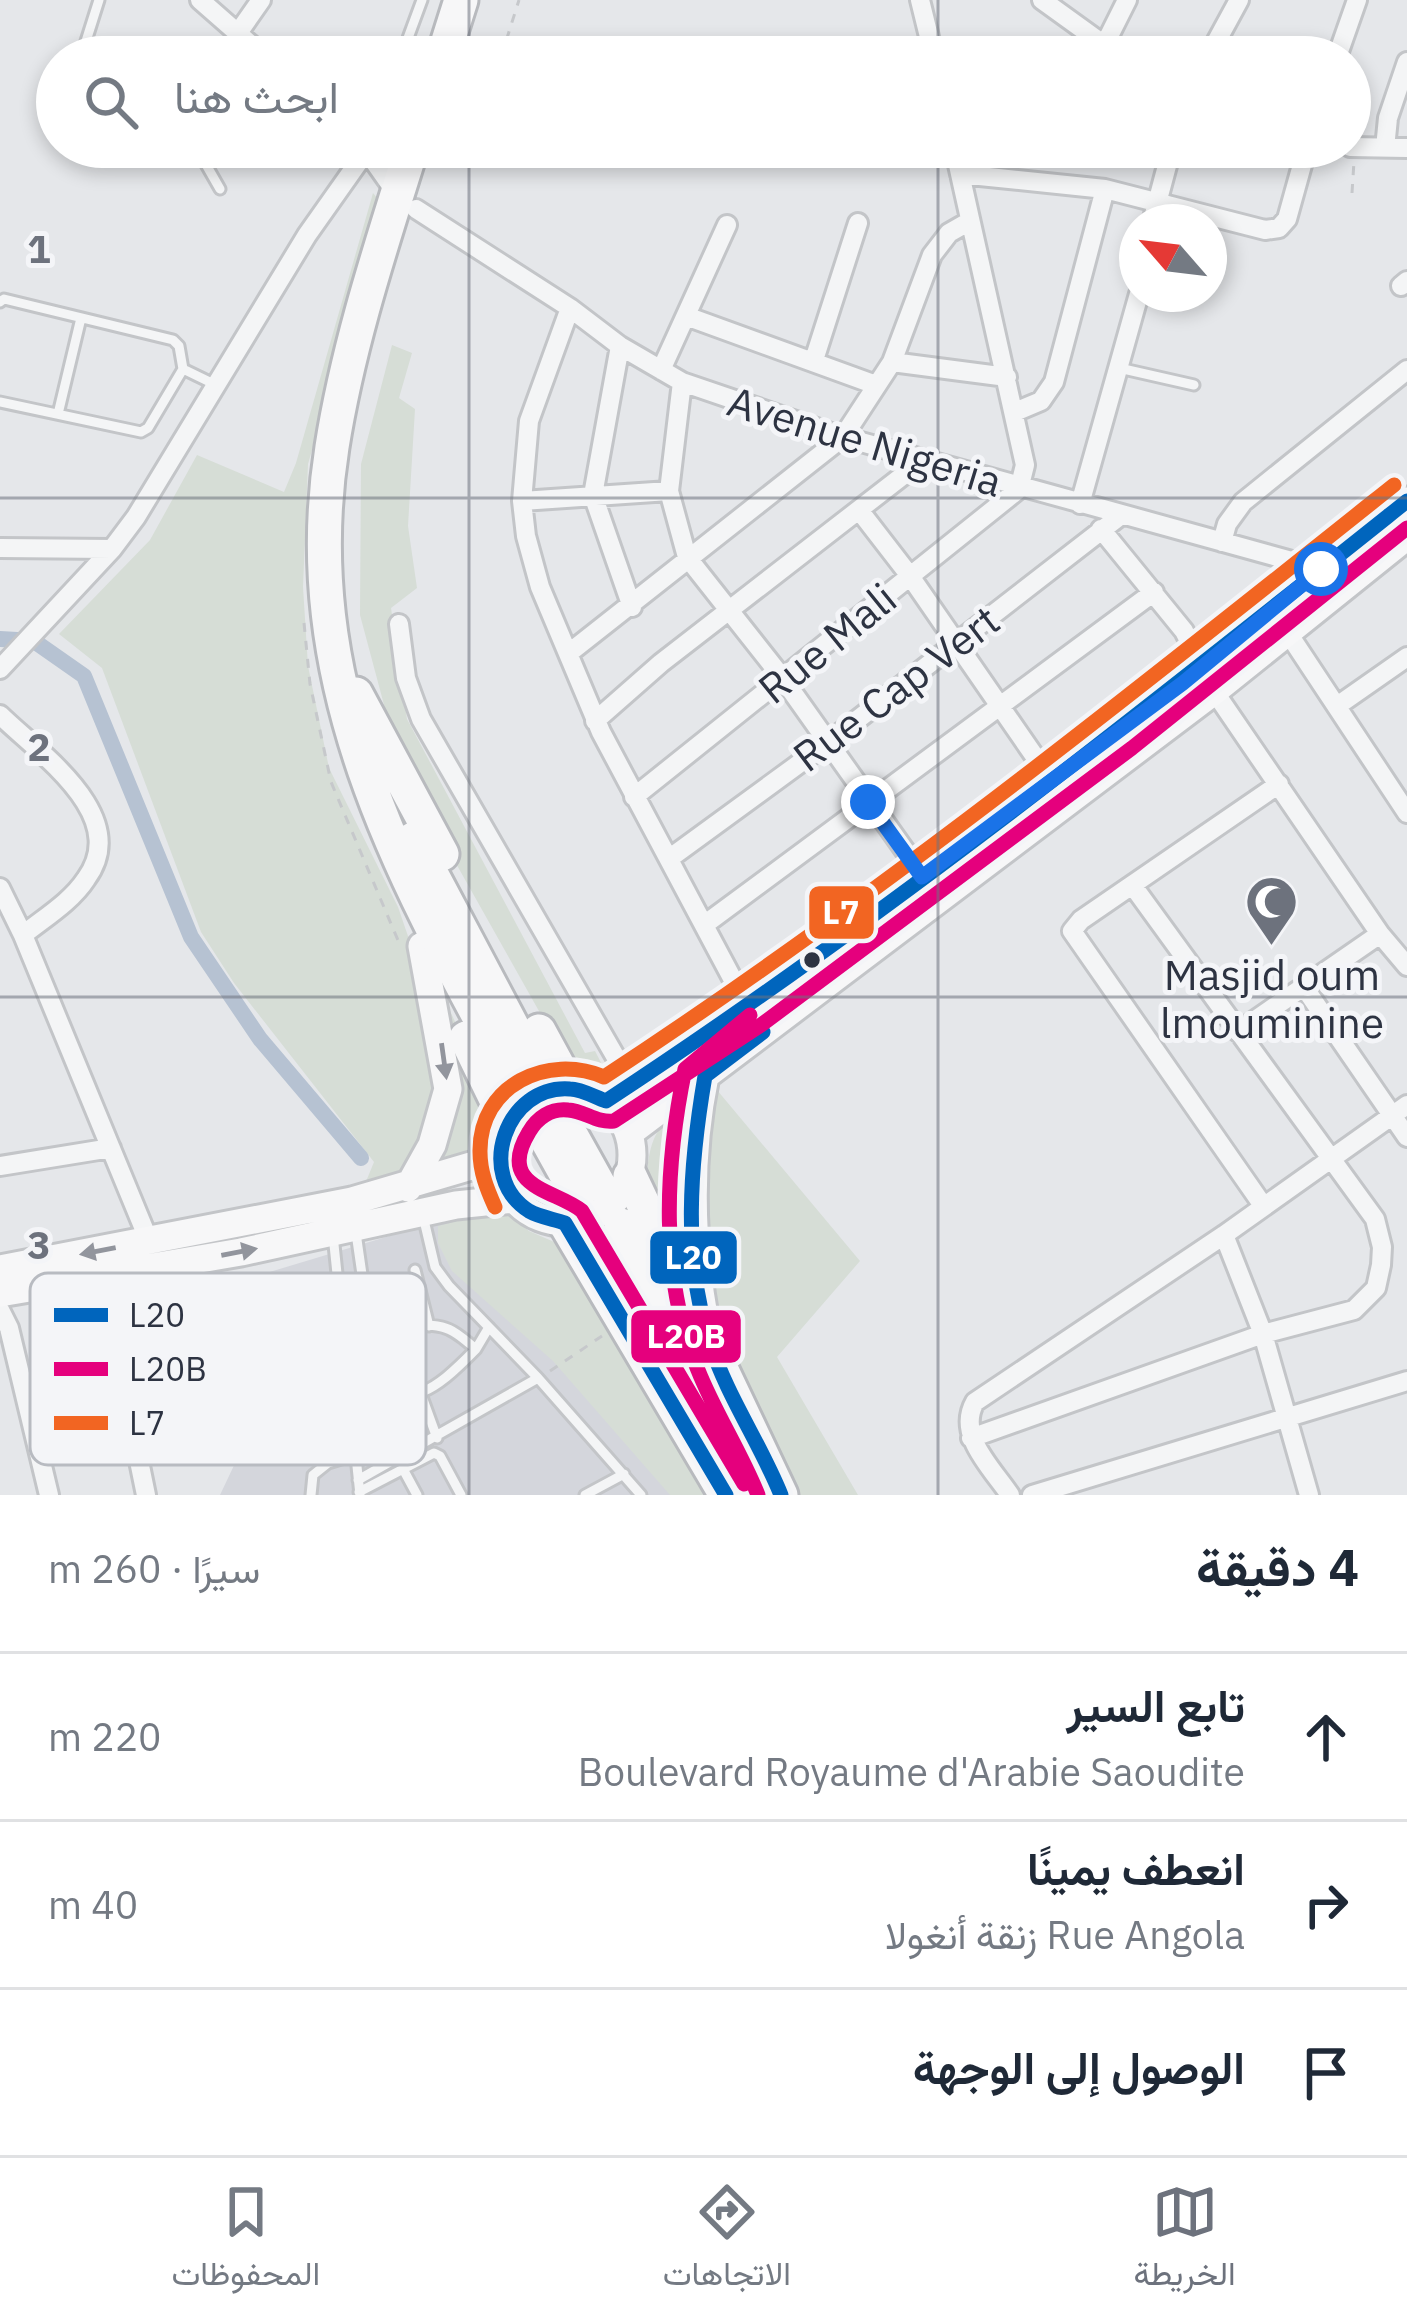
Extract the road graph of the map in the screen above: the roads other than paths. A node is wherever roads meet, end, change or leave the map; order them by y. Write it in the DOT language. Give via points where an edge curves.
graph roads {
  1 [pos="99,0"];
  2 [pos="200,0"];
  3 [pos="261,0"];
  4 [pos="422,0"];
  5 [pos="461,0"];
  6 [pos="481,0"];
  7 [pos="920,0"];
  8 [pos="1042,0"];
  9 [pos="1126,0"];
  10 [pos="1239,0"];
  11 [pos="1357,0"];
  12 [pos="238,33"];
  13 [pos="88,36"];
  14 [pos="242,36"];
  15 [pos="409,36"];
  16 [pos="449,36"];
  17 [pos="470,36"];
  18 [pos="929,36"];
  19 [pos="1091,36"];
  20 [pos="1116,36"];
  21 [pos="1219,36"];
  22 [pos="1344,36"];
  23 [pos="1407,62"];
  24 [pos="1371,148"];
  25 [pos="1385,148"];
  26 [pos="1407,148"];
  27 [pos="208,168"];
  28 [pos="352,168"];
  29 [pos="381,168"];
  30 [pos="414,168"];
  31 [pos="959,168"];
  32 [pos="1165,168"];
  33 [pos="1302,168"];
  34 [pos="960,174"];
  35 [pos="220,189"];
  36 [pos="1105,189"];
  37 [pos="1155,201"];
  38 [pos="406,202"];
  39 [pos="1155,204"];
  40 [pos="970,221"];
  41 [pos="858,223"];
  42 [pos="727,225"];
  43 [pos="0,302"];
  44 [pos="570,308"];
  45 [pos="1134,312"];
  46 [pos="686,316"];
  47 [pos="81,318"];
  48 [pos="620,346"];
  49 [pos="814,360"];
  50 [pos="892,362"];
  51 [pos="1119,368"];
  52 [pos="183,369"];
  53 [pos="661,370"];
  54 [pos="1407,370"];
  55 [pos="1007,377"];
  56 [pos="682,382"];
  57 [pos="876,385"];
  58 [pos="1194,385"];
  59 [pos="217,386"];
  60 [pos="0,402"];
  61 [pos="1015,412"];
  62 [pos="58,415"];
  63 [pos="843,437"];
  64 [pos="923,460"];
  65 [pos="1019,489"];
  66 [pos="669,491"];
  67 [pos="592,495"];
  68 [pos="522,501"];
  69 [pos="1080,504"];
  70 [pos="859,510"];
  71 [pos="1120,516"];
  72 [pos="1403,517"];
  73 [pos="1101,529"];
  74 [pos="1222,542"];
  75 [pos="0,548"];
  76 [pos="112,549"];
  77 [pos="687,557"];
  78 [pos="1321,569"];
  79 [pos="910,576"];
  80 [pos="1356,579"];
  81 [pos="1154,592"];
  82 [pos="632,607"];
  83 [pos="729,611"];
  84 [pos="399,624"];
  85 [pos="1288,633"];
  86 [pos="957,644"];
  87 [pos="569,653"];
  88 [pos="1407,657"];
  89 [pos="6,663"];
  90 [pos="781,676"];
  91 [pos="1209,679"];
  92 [pos="356,694"];
  93 [pos="998,706"];
  94 [pos="1337,706"];
  95 [pos="0,715"];
  96 [pos="596,721"];
  97 [pos="826,744"];
  98 [pos="358,758"];
  99 [pos="1051,781"];
  100 [pos="1279,784"];
  101 [pos="634,797"];
  102 [pos="868,802"];
  103 [pos="1407,813"];
  104 [pos="670,858"];
  105 [pos="1132,886"];
  106 [pos="932,888"];
  107 [pos="0,889"];
  108 [pos="704,925"];
  109 [pos="13,926"];
  110 [pos="1380,934"];
  111 [pos="422,946"];
  112 [pos="1407,966"];
  113 [pos="1304,988"];
  114 [pos="748,1008"];
  115 [pos="1238,1032"];
  116 [pos="705,1076"];
  117 [pos="630,1082"];
  118 [pos="606,1101"];
  119 [pos="1400,1110"];
  120 [pos="544,1112"];
  121 [pos="629,1133"];
  122 [pos="1407,1136"];
  123 [pos="111,1148"];
  124 [pos="1329,1157"];
  125 [pos="498,1158"];
  126 [pos="0,1166"];
  127 [pos="593,1195"];
  128 [pos="514,1199"];
  129 [pos="415,1200"];
  130 [pos="1262,1204"];
  131 [pos="342,1217"];
  132 [pos="1224,1235"];
  133 [pos="149,1241"];
  134 [pos="0,1269"];
  135 [pos="415,1270"];
  136 [pos="90,1273"];
  137 [pos="344,1273"];
  138 [pos="357,1273"];
  139 [pos="416,1273"];
  140 [pos="30,1286"];
  141 [pos="0,1293"];
  142 [pos="0,1310"];
  143 [pos="426,1314"];
  144 [pos="426,1326"];
  145 [pos="429,1326"];
  146 [pos="489,1328"];
  147 [pos="1263,1334"];
  148 [pos="709,1342"];
  149 [pos="476,1348"];
  150 [pos="538,1378"];
  151 [pos="1407,1381"];
  152 [pos="30,1385"];
  153 [pos="23,1386"];
  154 [pos="426,1392"];
  155 [pos="426,1408"];
  156 [pos="30,1414"];
  157 [pos="1286,1418"];
  158 [pos="437,1438"];
  159 [pos="971,1438"];
  160 [pos="426,1444"];
  161 [pos="426,1456"];
  162 [pos="43,1465"];
  163 [pos="140,1465"];
  164 [pos="326,1465"];
  165 [pos="356,1465"];
  166 [pos="386,1465"];
  167 [pos="410,1465"];
  168 [pos="403,1469"];
  169 [pos="624,1474"];
  170 [pos="358,1480"];
  171 [pos="636,1493"];
  172 [pos="360,1494"];
  173 [pos="50,1495"];
  174 [pos="146,1495"];
  175 [pos="311,1495"];
  176 [pos="417,1495"];
  177 [pos="461,1495"];
  178 [pos="585,1495"];
  179 [pos="726,1495"];
  180 [pos="744,1495"];
  181 [pos="769,1495"];
  182 [pos="782,1495"];
  183 [pos="1010,1495"];
  184 [pos="1032,1495"];
  185 [pos="1309,1495"];
  1 -- 13 [label="lane"];
  2 -- 12 [label="street"];
  3 -- 12 [label="street"];
  4 -- 15 [label="lane"];
  5 -- 16 [label="highway"];
  6 -- 17 [label="highway"];
  7 -- 18 [label="street"];
  8 -- 19 [label="street"];
  9 -- 20 [label="street"];
  10 -- 21 [label="street"];
  11 -- 22 [label="street"];
  12 -- 14 [label="street"];
  23 -- 25 [label="street"];
  24 -- 25 [label="street"];
  25 -- 26 [label="street"];
  27 -- 35 [label="lane"];
  28 -- 59 [label="street"];
  29 -- 38 [label="street"];
  30 -- 38 [label="highway"];
  31 -- 34 [label="street"];
  32 -- 37 [label="street"];
  33 -- 37 [label="street" via="1279,228"];
  34 -- 36 [label="street"];
  34 -- 40 [label="street"];
  36 -- 37 [label="street"];
  36 -- 61 [label="street" via="1054,382 1046,397"];
  37 -- 39 [label="street"];
  38 -- 44 [label="street, Avenue Nigeria"];
  38 -- 92 [label="highway" via="347,478 344,580"];
  38 -- 98 [label="highway" via="347,366 326,505 328,626"];
  40 -- 50 [label="street" via="932,255"];
  40 -- 55 [label="street"];
  41 -- 49 [label="street"];
  42 -- 46 [label="street"];
  43 -- 47 [label="lane"];
  44 -- 48 [label="street, Avenue Nigeria"];
  44 -- 68 [label="street" via="529,421"];
  45 -- 51 [label="street"];
  46 -- 49 [label="street"];
  46 -- 53 [label="street"];
  47 -- 52 [label="lane" via="173,340"];
  47 -- 62 [label="lane"];
  48 -- 53 [label="street, Avenue Nigeria"];
  48 -- 67 [label="street"];
  49 -- 57 [label="street"];
  50 -- 55 [label="street"];
  50 -- 57 [label="street"];
  51 -- 58 [label="lane"];
  51 -- 69 [label="street"];
  52 -- 59 [label="lane"];
  52 -- 62 [label="lane" via="141,432"];
  53 -- 56 [label="street, Avenue Nigeria"];
  54 -- 74 [label="street" via="1243,502"];
  55 -- 61 [label="street"];
  56 -- 63 [label="street, Avenue Nigeria"];
  56 -- 66 [label="street"];
  57 -- 63 [label="street"];
  59 -- 76 [label="street"];
  60 -- 62 [label="lane"];
  61 -- 65 [label="street" via="1025,465"];
  63 -- 64 [label="street, Avenue Nigeria"];
  63 -- 77 [label="street"];
  64 -- 65 [label="street, Avenue Nigeria"];
  64 -- 70 [label="street"];
  65 -- 69 [label="street, Avenue Nigeria"];
  65 -- 79 [label="street, Rue Mali"];
  66 -- 67 [label="street"];
  66 -- 77 [label="street"];
  67 -- 68 [label="street"];
  67 -- 82 [label="street"];
  68 -- 87 [label="street" via="540,587"];
  69 -- 71 [label="street, Avenue Nigeria"];
  70 -- 79 [label="street"];
  70 -- 83 [label="street"];
  71 -- 73 [label="street, Rue Cap Vert"];
  71 -- 74 [label="street, Avenue Nigeria"];
  72 -- 78 [label="main road"];
  72 -- 80 [label="main road"];
  73 -- 81 [label="street"];
  73 -- 86 [label="street, Rue Cap Vert"];
  74 -- 78 [label="street, Avenue Nigeria"];
  75 -- 76 [label="street"];
  76 -- 89 [label="street"];
  77 -- 82 [label="street"];
  77 -- 83 [label="street"];
  78 -- 80 [label="street, Avenue Nigeria"];
  78 -- 91 [label="main road"];
  79 -- 86 [label="street"];
  79 -- 90 [label="street, Rue Mali"];
  80 -- 85 [label="main road"];
  81 -- 91 [label="street"];
  81 -- 93 [label="street"];
  82 -- 87 [label="street"];
  83 -- 90 [label="street"];
  83 -- 96 [label="street"];
  84 -- 117 [label="street" via="421,719"];
  85 -- 91 [label="main road"];
  85 -- 94 [label="street"];
  86 -- 93 [label="street"];
  86 -- 97 [label="street, Rue Cap Vert"];
  87 -- 96 [label="street"];
  88 -- 94 [label="street"];
  90 -- 97 [label="street"];
  90 -- 101 [label="street, Rue Mali"];
  91 -- 99 [label="main road"];
  91 -- 100 [label="street"];
  91 -- 106 [label="main road"];
  92 -- 98 [label="highway" via="411,837 526,1078 417,896"];
  92 -- 120 [label="highway"];
  93 -- 99 [label="street"];
  93 -- 102 [label="street"];
  94 -- 103 [label="street"];
  95 -- 109 [label="street" via="77,790 101,846 85,882"];
  96 -- 101 [label="street"];
  97 -- 102 [label="street"];
  97 -- 104 [label="street, Rue Cap Vert"];
  98 -- 111 [label="highway" via="370,832"];
  99 -- 106 [label="main road"];
  100 -- 105 [label="street"];
  100 -- 110 [label="street"];
  101 -- 104 [label="street"];
  102 -- 106 [label="street"];
  102 -- 108 [label="street"];
  104 -- 108 [label="street"];
  105 -- 115 [label="street"];
  105 -- 130 [label="street" via="1077,923 1073,938"];
  106 -- 114 [label="main road"];
  106 -- 116 [label="main road"];
  107 -- 109 [label="street"];
  108 -- 114 [label="street"];
  109 -- 123 [label="street"];
  110 -- 112 [label="street"];
  110 -- 113 [label="street"];
  111 -- 120 [label="highway"];
  111 -- 129 [label="main road, one-way" via="448,1089"];
  113 -- 115 [label="street"];
  113 -- 119 [label="street"];
  114 -- 117 [label="main road"];
  115 -- 124 [label="street"];
  116 -- 121 [label="main road"];
  116 -- 148 [label="main road" via="694,1258"];
  117 -- 118 [label="main road"];
  118 -- 120 [label="main road"];
  118 -- 121 [label="main road"];
  119 -- 122 [label="street"];
  119 -- 124 [label="street"];
  120 -- 125 [label="main road"];
  120 -- 127 [label="highway"];
  121 -- 127 [label="main road" via="633,1154"];
  123 -- 126 [label="street"];
  123 -- 133 [label="street"];
  124 -- 130 [label="street"];
  124 -- 147 [label="street" via="1375,1219 1382,1247 1376,1288 1354,1310"];
  125 -- 128 [label="main road"];
  125 -- 129 [label="main road"];
  127 -- 128 [label="main road" via="546,1220"];
  127 -- 148 [label="highway"];
  127 -- 179 [label="highway"];
  128 -- 129 [label="main road"];
  129 -- 131 [label="main road"];
  129 -- 146 [label="lane" via="435,1268"];
  130 -- 132 [label="street"];
  131 -- 133 [label="main road"];
  136 -- 131 [label="main road, one-way"];
  131 -- 137 [label="lane"];
  131 -- 138 [label="lane"];
  132 -- 147 [label="street"];
  132 -- 159 [label="street" via="975,1402"];
  133 -- 134 [label="main road, one-way"];
  135 -- 139 [label="lane"];
  141 -- 140 [label="main road, one-way"];
  142 -- 153 [label="street"];
  143 -- 145 [label="lane"];
  144 -- 145 [label="lane"];
  145 -- 149 [label="lane"];
  146 -- 149 [label="lane"];
  146 -- 150 [label="lane"];
  147 -- 157 [label="street"];
  147 -- 159 [label="street"];
  148 -- 182 [label="highway"];
  149 -- 154 [label="lane"];
  150 -- 158 [label="lane"];
  150 -- 169 [label="lane"];
  151 -- 157 [label="street"];
  152 -- 153 [label="street"];
  153 -- 156 [label="street"];
  155 -- 158 [label="lane"];
  157 -- 184 [label="street"];
  157 -- 185 [label="street"];
  158 -- 160 [label="lane"];
  159 -- 183 [label="street"];
  161 -- 177 [label="lane" via="437,1454"];
  162 -- 173 [label="street"];
  163 -- 174 [label="street"];
  164 -- 175 [label="lane" via="313,1475"];
  165 -- 170 [label="lane"];
  166 -- 170 [label="lane"];
  167 -- 168 [label="lane"];
  168 -- 172 [label="lane"];
  168 -- 176 [label="lane"];
  169 -- 171 [label="lane"];
  169 -- 178 [label="lane"];
  170 -- 172 [label="lane"];
  180 -- 181 [label="highway" via="610,1230"];
}
